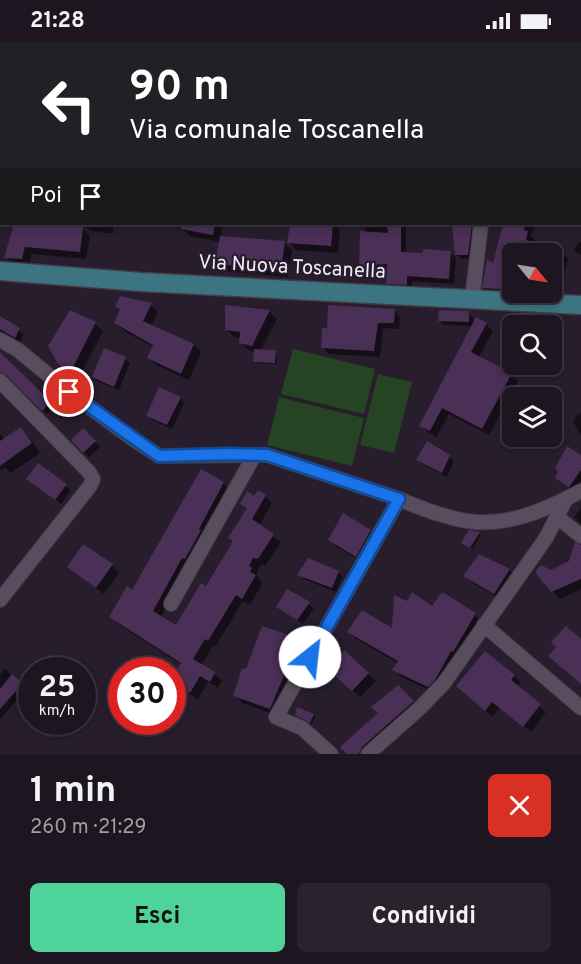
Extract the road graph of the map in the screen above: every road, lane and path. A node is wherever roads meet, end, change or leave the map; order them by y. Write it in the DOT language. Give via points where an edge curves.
graph roads {
  1 [pos="481,225"];
  2 [pos="0,271"];
  3 [pos="472,300"];
  4 [pos="581,305"];
  5 [pos="0,340"];
  6 [pos="0,381"];
  7 [pos="254,456"];
  8 [pos="581,491"];
  9 [pos="399,499"];
  10 [pos="566,499"];
  11 [pos="557,517"];
  12 [pos="581,536"];
  13 [pos="0,600"];
  14 [pos="171,604"];
  15 [pos="484,625"];
  16 [pos="581,708"];
  17 [pos="331,754"];
  18 [pos="368,754"];
  1 -- 3 [label="street"];
  2 -- 3 [label="main road, Via Nuova Toscanella"];
  3 -- 4 [label="main road, Via Nuova Toscanella"];
  5 -- 7 [label="street" via="159,456"];
  6 -- 13 [label="street" via="93,479"];
  7 -- 9 [label="street" via="267,455"];
  7 -- 14 [label="street"];
  8 -- 10 [label="street"];
  9 -- 10 [label="street" via="474,522 522,517"];
  9 -- 17 [label="street" via="276,717 302,728"];
  10 -- 11 [label="street"];
  11 -- 12 [label="street"];
  11 -- 15 [label="street"];
  15 -- 16 [label="street"];
  15 -- 18 [label="street" via="444,682"];
}
